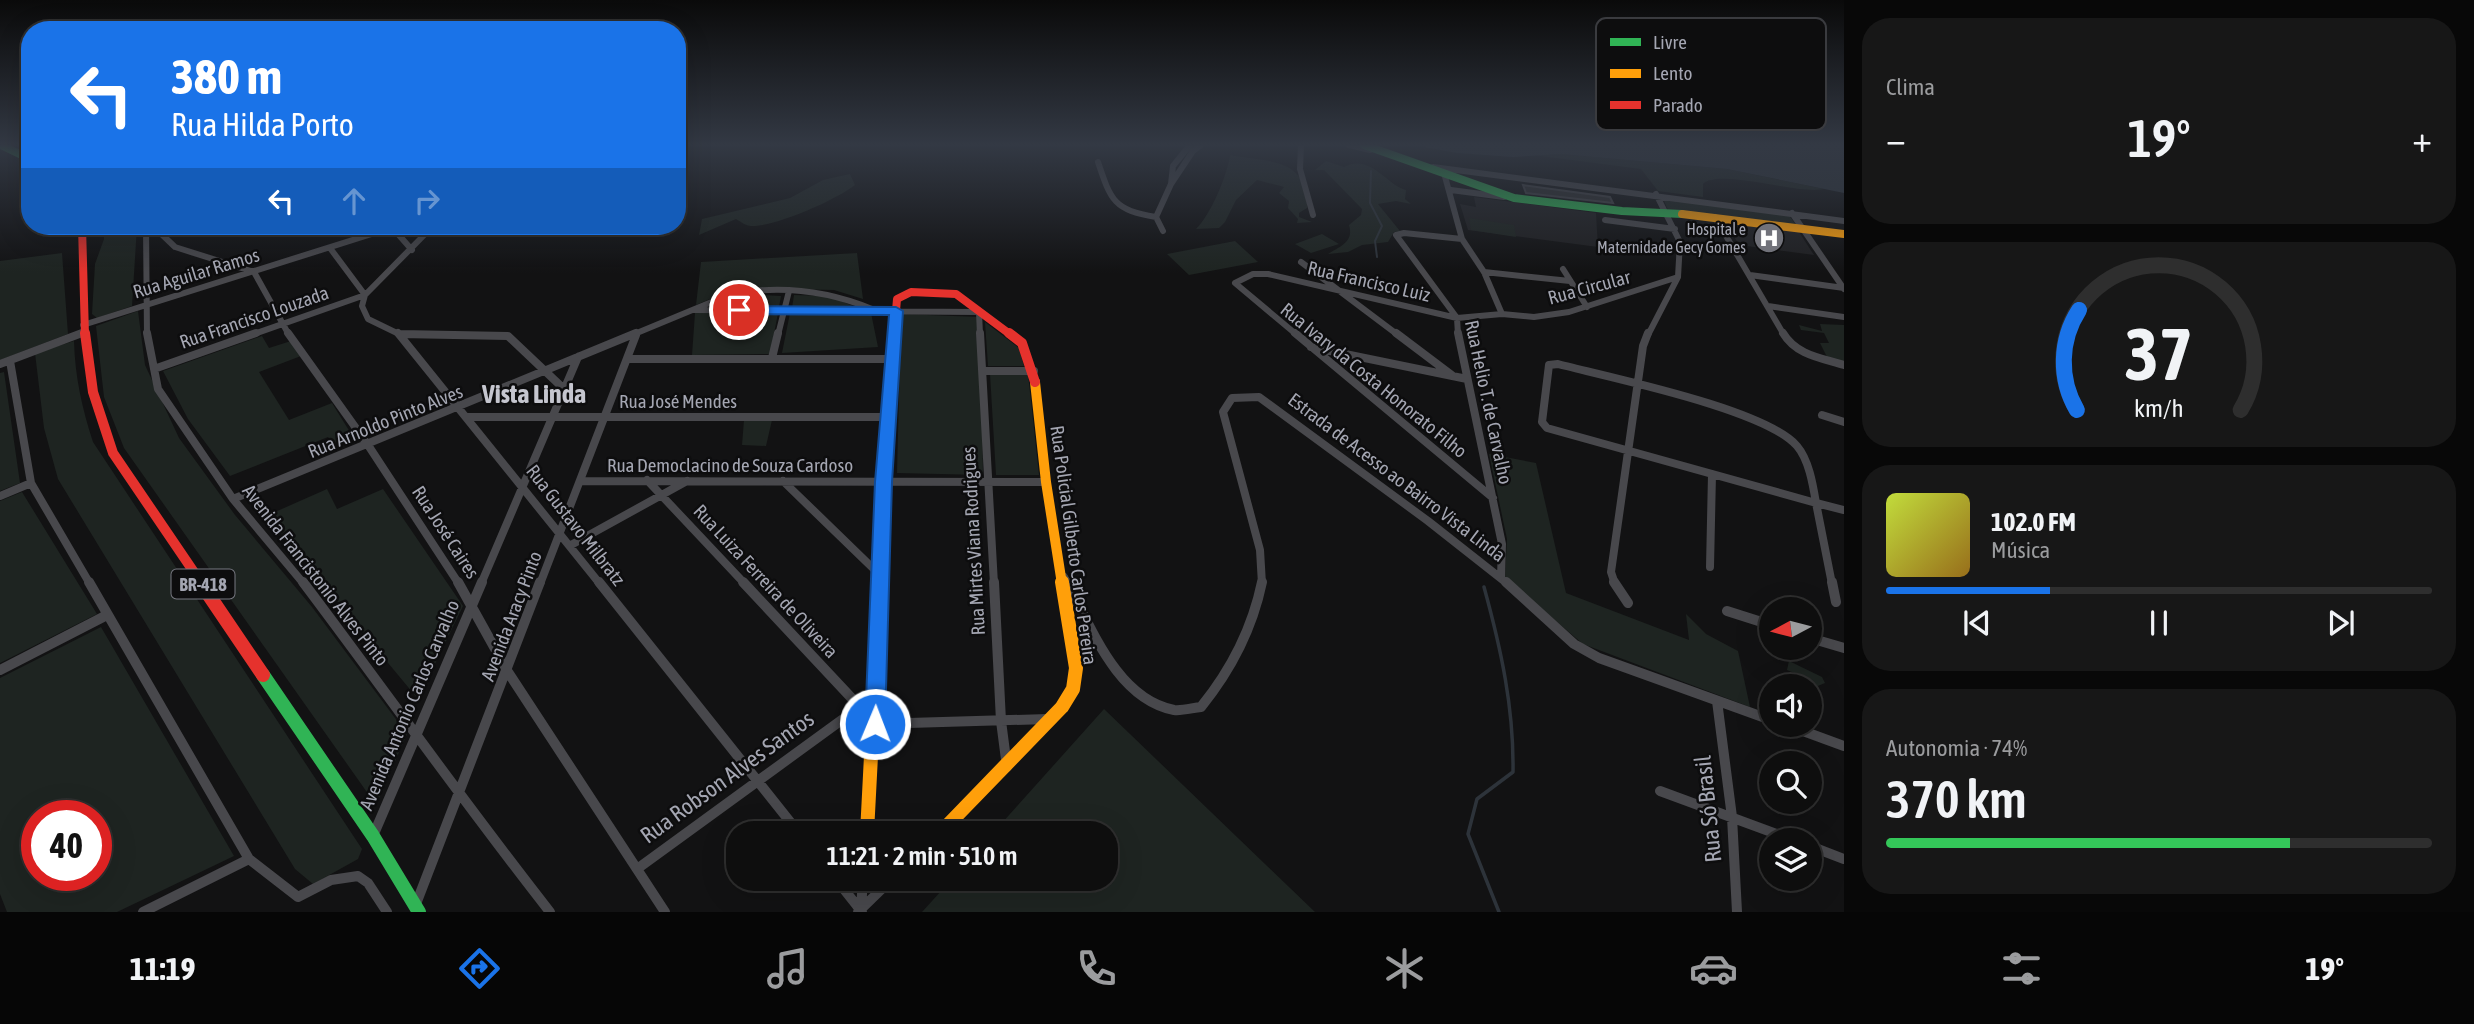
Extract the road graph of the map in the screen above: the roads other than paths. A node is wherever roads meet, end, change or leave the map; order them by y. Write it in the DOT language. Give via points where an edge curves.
graph roads {
  1 [pos="1107,188"];
  2 [pos="1169,188"];
  3 [pos="1305,188"];
  4 [pos="1485,188"];
  5 [pos="1601,188"];
  6 [pos="1489,189"];
  7 [pos="1451,190"];
  8 [pos="1656,194"];
  9 [pos="1514,198"];
  10 [pos="1665,212"];
  11 [pos="1792,213"];
  12 [pos="1313,215"];
  13 [pos="1156,217"];
  14 [pos="1715,217"];
  15 [pos="1605,220"];
  16 [pos="1844,221"];
  17 [pos="1675,229"];
  18 [pos="1803,229"];
  19 [pos="1163,231"];
  20 [pos="1844,234"];
  21 [pos="82,235"];
  22 [pos="146,235"];
  23 [pos="162,235"];
  24 [pos="367,235"];
  25 [pos="400,235"];
  26 [pos="425,235"];
  27 [pos="1462,239"];
  28 [pos="330,248"];
  29 [pos="412,250"];
  30 [pos="1301,262"];
  31 [pos="1563,270"];
  32 [pos="254,272"];
  33 [pos="1484,272"];
  34 [pos="1750,275"];
  35 [pos="1678,277"];
  36 [pos="1570,281"];
  37 [pos="1236,287"];
  38 [pos="1334,288"];
  39 [pos="1844,288"];
  40 [pos="789,291"];
  41 [pos="365,295"];
  42 [pos="147,304"];
  43 [pos="1768,306"];
  44 [pos="1587,307"];
  45 [pos="694,310"];
  46 [pos="784,311"];
  47 [pos="874,311"];
  48 [pos="896,311"];
  49 [pos="979,312"];
  50 [pos="1502,314"];
  51 [pos="1457,317"];
  52 [pos="1844,317"];
  53 [pos="282,325"];
  54 [pos="83,329"];
  55 [pos="400,334"];
  56 [pos="636,335"];
  57 [pos="1308,346"];
  58 [pos="578,357"];
  59 [pos="772,358"];
  60 [pos="628,359"];
  61 [pos="895,359"];
  62 [pos="5,363"];
  63 [pos="1844,365"];
  64 [pos="153,369"];
  65 [pos="1034,370"];
  66 [pos="544,371"];
  67 [pos="983,371"];
  68 [pos="1453,376"];
  69 [pos="1467,379"];
  70 [pos="1638,386"];
  71 [pos="564,389"];
  72 [pos="460,407"];
  73 [pos="1822,415"];
  74 [pos="553,416"];
  75 [pos="606,416"];
  76 [pos="467,417"];
  77 [pos="888,417"];
  78 [pos="1844,422"];
  79 [pos="368,445"];
  80 [pos="1630,452"];
  81 [pos="1712,474"];
  82 [pos="647,480"];
  83 [pos="690,480"];
  84 [pos="582,481"];
  85 [pos="783,481"];
  86 [pos="31,482"];
  87 [pos="883,482"];
  88 [pos="987,482"];
  89 [pos="1046,482"];
  90 [pos="523,485"];
  91 [pos="661,494"];
  92 [pos="0,496"];
  93 [pos="1493,498"];
  94 [pos="233,499"];
  95 [pos="1814,502"];
  96 [pos="1844,510"];
  97 [pos="561,534"];
  98 [pos="571,545"];
  99 [pos="1710,566"];
  100 [pos="1061,571"];
  101 [pos="880,575"];
  102 [pos="1501,578"];
  103 [pos="1836,602"];
  104 [pos="471,603"];
  105 [pos="1628,603"];
  106 [pos="1727,611"];
  107 [pos="107,615"];
  108 [pos="1759,621"];
  109 [pos="1822,642"];
  110 [pos="1844,648"];
  111 [pos="0,670"];
  112 [pos="508,672"];
  113 [pos="876,695"];
  114 [pos="1717,701"];
  115 [pos="859,706"];
  116 [pos="1759,716"];
  117 [pos="1048,719"];
  118 [pos="1001,721"];
  119 [pos="875,724"];
  120 [pos="417,734"];
  121 [pos="1819,737"];
  122 [pos="1844,746"];
  123 [pos="1007,767"];
  124 [pos="757,781"];
  125 [pos="1660,791"];
  126 [pos="459,797"];
  127 [pos="1732,817"];
  128 [pos="789,821"];
  129 [pos="868,821"];
  130 [pos="952,821"];
  131 [pos="1761,828"];
  132 [pos="373,836"];
  133 [pos="1822,851"];
  134 [pos="249,859"];
  135 [pos="1844,859"];
  136 [pos="637,869"];
  137 [pos="845,891"];
  138 [pos="862,891"];
  139 [pos="880,891"];
  140 [pos="417,910"];
  141 [pos="860,911"];
  142 [pos="143,912"];
  143 [pos="387,912"];
  144 [pos="550,912"];
  145 [pos="665,912"];
  146 [pos="1737,912"];
  1 -- 13 [label="street" via="1118,208"];
  2 -- 13 [label="street"];
  3 -- 12 [label="street"];
  4 -- 6 [label="main road"];
  5 -- 8 [label="street"];
  6 -- 9 [label="main road"];
  7 -- 9 [label="street"];
  7 -- 27 [label="street"];
  8 -- 10 [label="street"];
  8 -- 11 [label="street"];
  9 -- 10 [label="main road"];
  10 -- 14 [label="main road"];
  10 -- 17 [label="street"];
  11 -- 16 [label="street"];
  11 -- 18 [label="street"];
  13 -- 19 [label="street"];
  14 -- 18 [label="main road"];
  14 -- 34 [label="street"];
  15 -- 17 [label="street"];
  17 -- 35 [label="street" via="1680,242"];
  18 -- 20 [label="main road"];
  18 -- 39 [label="street"];
  21 -- 54 [label="main road, BR-418"];
  22 -- 42 [label="street, Avenida Francistonio Alves Pinto"];
  23 -- 32 [label="street" via="175,247"];
  24 -- 28 [label="street, Rua Aguilar Ramos"];
  25 -- 29 [label="street"];
  26 -- 29 [label="street"];
  27 -- 33 [label="street"];
  27 -- 51 [label="street, Rua Helio T. de Carvalho" via="1396,235"];
  28 -- 32 [label="street, Rua Aguilar Ramos"];
  28 -- 41 [label="street, Rua Gustavo Milbratz"];
  29 -- 41 [label="street"];
  30 -- 38 [label="street"];
  31 -- 36 [label="street"];
  32 -- 42 [label="street, Rua Aguilar Ramos"];
  32 -- 53 [label="street, Rua José Caires"];
  33 -- 36 [label="street"];
  33 -- 50 [label="street"];
  34 -- 39 [label="street"];
  34 -- 43 [label="street"];
  35 -- 44 [label="street, Rua Circular"];
  35 -- 70 [label="street" via="1674,292 1649,327"];
  36 -- 44 [label="street"];
  37 -- 38 [label="street, Rua Francisco Luiz" via="1236,280 1261,274"];
  37 -- 57 [label="street, Rua Ivary da Costa Honorato Filho"];
  38 -- 51 [label="street, Rua Francisco Luiz"];
  38 -- 68 [label="street"];
  40 -- 45 [label="street, Rua Arnoldo Pinto Alves" via="742,291"];
  40 -- 46 [label="street"];
  40 -- 47 [label="street" via="833,294"];
  41 -- 53 [label="street, Rua Francisco Louzada"];
  41 -- 55 [label="street, Rua Gustavo Milbratz" via="362,306 368,319"];
  42 -- 54 [label="street, Rua Aguilar Ramos"];
  42 -- 64 [label="street, Avenida Francistonio Alves Pinto" via="145,323"];
  43 -- 52 [label="street"];
  43 -- 63 [label="street" via="1788,342 1801,352"];
  44 -- 50 [label="street, Rua Circular" via="1534,317"];
  45 -- 46 [label="street"];
  45 -- 56 [label="street, Rua Arnoldo Pinto Alves"];
  46 -- 47 [label="street"];
  46 -- 59 [label="street"];
  47 -- 48 [label="street"];
  48 -- 49 [label="street"];
  48 -- 49 [label="main road, Rua Policial Gilberto Carlos Pereira" via="900,295 950,292"];
  48 -- 61 [label="main road"];
  49 -- 65 [label="main road, Rua Policial Gilberto Carlos Pereira" via="1022,343"];
  49 -- 67 [label="street, Rua Mirtes Viana Rodrigues"];
  50 -- 51 [label="street, Rua Francisco Luiz"];
  51 -- 69 [label="street, Rua Helio T. de Carvalho"];
  53 -- 64 [label="street, Rua Francisco Louzada"];
  53 -- 79 [label="street, Rua José Caires"];
  54 -- 62 [label="street, Rua Aguilar Ramos"];
  54 -- 132 [label="main road, BR-418" via="87,383 98,423 113,453"];
  55 -- 66 [label="street" via="508,336"];
  55 -- 72 [label="street, Rua Gustavo Milbratz"];
  56 -- 58 [label="street, Rua Arnoldo Pinto Alves"];
  56 -- 60 [label="street, Avenida Aracy Pinto"];
  57 -- 68 [label="street"];
  57 -- 93 [label="street, Rua Ivary da Costa Honorato Filho"];
  58 -- 66 [label="street, Rua Arnoldo Pinto Alves"];
  58 -- 71 [label="street, Avenida Antonio Carlos Carvalho"];
  59 -- 60 [label="street"];
  59 -- 61 [label="street"];
  60 -- 75 [label="street, Avenida Aracy Pinto"];
  61 -- 77 [label="main road"];
  62 -- 86 [label="street"];
  64 -- 94 [label="street, Avenida Francistonio Alves Pinto" via="158,389"];
  65 -- 67 [label="street"];
  65 -- 89 [label="main road, Rua Policial Gilberto Carlos Pereira"];
  66 -- 71 [label="street"];
  66 -- 72 [label="street, Rua Arnoldo Pinto Alves"];
  67 -- 88 [label="street, Rua Mirtes Viana Rodrigues"];
  68 -- 69 [label="street"];
  69 -- 93 [label="street, Rua Helio T. de Carvalho"];
  70 -- 80 [label="street"];
  70 -- 80 [label="street" via="1558,364 1548,368 1544,426"];
  70 -- 95 [label="street" via="1753,418 1785,435 1806,464"];
  71 -- 74 [label="street, Avenida Antonio Carlos Carvalho"];
  72 -- 76 [label="street, Rua Gustavo Milbratz"];
  72 -- 79 [label="street, Rua Arnoldo Pinto Alves"];
  73 -- 78 [label="street"];
  74 -- 75 [label="street, Rua José Mendes"];
  74 -- 76 [label="street, Rua José Mendes"];
  74 -- 90 [label="street, Avenida Antonio Carlos Carvalho"];
  75 -- 77 [label="street, Rua José Mendes"];
  75 -- 84 [label="street, Avenida Aracy Pinto"];
  76 -- 90 [label="street, Rua Gustavo Milbratz"];
  77 -- 87 [label="main road"];
  79 -- 94 [label="street, Rua Arnoldo Pinto Alves"];
  79 -- 104 [label="street, Rua José Caires"];
  80 -- 81 [label="street"];
  80 -- 105 [label="street" via="1611,572"];
  81 -- 95 [label="street"];
  81 -- 99 [label="street"];
  82 -- 83 [label="street, Rua Democlacino de Souza Cardoso"];
  82 -- 84 [label="street, Rua Democlacino de Souza Cardoso"];
  82 -- 91 [label="street, Rua Luiza Ferreira de Oliveira"];
  83 -- 85 [label="street, Rua Democlacino de Souza Cardoso"];
  83 -- 91 [label="street"];
  84 -- 97 [label="street, Avenida Aracy Pinto"];
  85 -- 87 [label="street, Rua Democlacino de Souza Cardoso"];
  85 -- 101 [label="street"];
  86 -- 92 [label="street"];
  86 -- 107 [label="street"];
  87 -- 88 [label="street, Rua Democlacino de Souza Cardoso"];
  87 -- 101 [label="main road"];
  88 -- 89 [label="street, Rua Democlacino de Souza Cardoso"];
  88 -- 118 [label="street, Rua Mirtes Viana Rodrigues"];
  89 -- 100 [label="main road, Rua Policial Gilberto Carlos Pereira"];
  90 -- 97 [label="street, Rua Gustavo Milbratz"];
  90 -- 104 [label="street, Avenida Antonio Carlos Carvalho"];
  91 -- 98 [label="street"];
  91 -- 115 [label="street, Rua Luiza Ferreira de Oliveira"];
  93 -- 102 [label="street, Rua Helio T. de Carvalho" via="1502,544"];
  94 -- 120 [label="street, Avenida Francistonio Alves Pinto" via="282,555"];
  95 -- 96 [label="street"];
  95 -- 103 [label="street"];
  97 -- 98 [label="street, Rua Gustavo Milbratz"];
  97 -- 112 [label="street, Avenida Aracy Pinto"];
  98 -- 124 [label="street, Rua Gustavo Milbratz"];
  100 -- 102 [label="street, Estrada de Acesso ao Bairro Vista Linda" via="1123,680 1142,697 1176,711 1200,707 1222,681 1253,622 1262,583 1260,550 1223,412 1228,401 1249,396 1267,400"];
  100 -- 117 [label="main road, Rua Policial Gilberto Carlos Pereira" via="1076,668 1073,689"];
  101 -- 113 [label="main road"];
  102 -- 114 [label="street, Estrada de Acesso ao Bairro Vista Linda" via="1574,644 1599,658"];
  104 -- 112 [label="street, Rua José Caires"];
  104 -- 120 [label="street, Avenida Antonio Carlos Carvalho"];
  106 -- 108 [label="street"];
  107 -- 111 [label="street"];
  107 -- 134 [label="street"];
  109 -- 110 [label="street"];
  112 -- 126 [label="street, Avenida Aracy Pinto"];
  112 -- 136 [label="street, Rua José Caires"];
  113 -- 115 [label="street, Rua Robson Alves Santos"];
  113 -- 119 [label="main road"];
  114 -- 116 [label="street, Estrada de Acesso ao Bairro Vista Linda"];
  114 -- 127 [label="street, Rua Só Brasil"];
  115 -- 124 [label="street, Rua Robson Alves Santos"];
  117 -- 118 [label="street"];
  117 -- 123 [label="main road, Rua Policial Gilberto Carlos Pereira"];
  118 -- 119 [label="street"];
  118 -- 123 [label="street, Rua Mirtes Viana Rodrigues"];
  119 -- 129 [label="main road"];
  120 -- 126 [label="street, Avenida Francistonio Alves Pinto"];
  120 -- 132 [label="street, Avenida Antonio Carlos Carvalho"];
  121 -- 122 [label="street"];
  123 -- 130 [label="main road, Rua Policial Gilberto Carlos Pereira"];
  124 -- 128 [label="street, Rua Gustavo Milbratz"];
  124 -- 136 [label="street, Rua Robson Alves Santos"];
  125 -- 127 [label="street"];
  126 -- 140 [label="street, Avenida Aracy Pinto"];
  126 -- 144 [label="street, Avenida Francistonio Alves Pinto"];
  127 -- 131 [label="street"];
  127 -- 146 [label="street, Rua Só Brasil"];
  132 -- 140 [label="main road, BR-418"];
  133 -- 135 [label="street"];
  134 -- 142 [label="street"];
  134 -- 143 [label="street" via="298,897 344,875 365,880"];
  136 -- 145 [label="street, Rua José Caires"];
  137 -- 141 [label="street"];
  138 -- 141 [label="street"];
  139 -- 141 [label="street"];
}
